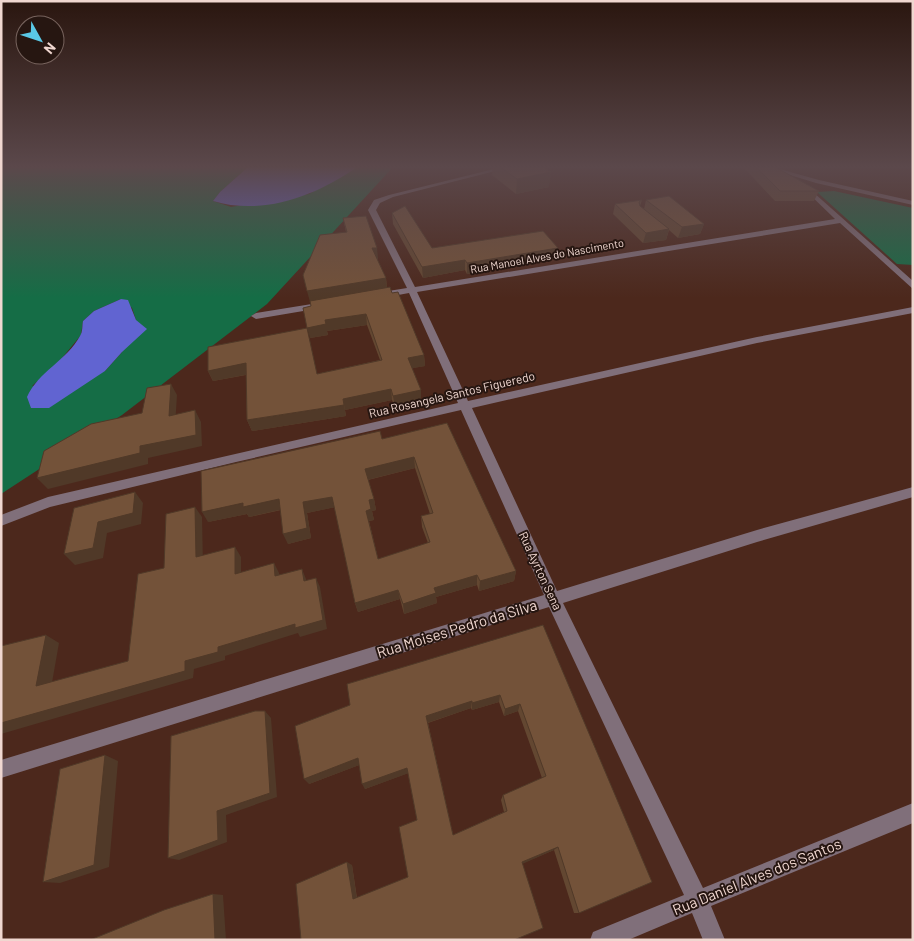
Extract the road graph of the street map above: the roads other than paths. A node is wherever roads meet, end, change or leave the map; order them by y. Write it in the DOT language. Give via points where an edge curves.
graph roads {
  1 [pos="372,211"];
  2 [pos="832,211"];
  3 [pos="842,220"];
  4 [pos="672,239"];
  5 [pos="681,246"];
  6 [pos="913,286"];
  7 [pos="412,290"];
  8 [pos="373,297"];
  9 [pos="324,305"];
  10 [pos="913,310"];
  11 [pos="256,316"];
  12 [pos="464,407"];
  13 [pos="913,492"];
  14 [pos="1,520"];
  15 [pos="553,599"];
  16 [pos="1,769"];
  17 [pos="913,813"];
  18 [pos="698,901"];
  19 [pos="601,940"];
  20 [pos="714,940"];
  1 -- 7 [label="street, Rua Ayrton Sena"];
  2 -- 3 [label="street"];
  3 -- 5 [label="street, Rua Manoel Alves do Nascimento"];
  3 -- 6 [label="street"];
  4 -- 5 [label="street"];
  5 -- 7 [label="street, Rua Manoel Alves do Nascimento"];
  7 -- 8 [label="street, Rua Manoel Alves do Nascimento"];
  7 -- 12 [label="street, Rua Ayrton Sena"];
  9 -- 11 [label="street"];
  10 -- 12 [label="street, Rua Rosangela Santos Figueredo" via="758,340"];
  12 -- 14 [label="street, Rua Rosangela Santos Figueredo" via="48,502"];
  12 -- 15 [label="street, Rua Ayrton Sena"];
  13 -- 15 [label="street, Rua Moises Pedro da Silva"];
  15 -- 16 [label="street, Rua Moises Pedro da Silva"];
  15 -- 18 [label="street, Rua Ayrton Sena"];
  17 -- 18 [label="street, Rua Daniel Alves dos Santos"];
  18 -- 19 [label="street, Rua Daniel Alves dos Santos"];
  18 -- 20 [label="street, Rua Ayrton Sena"];
}
